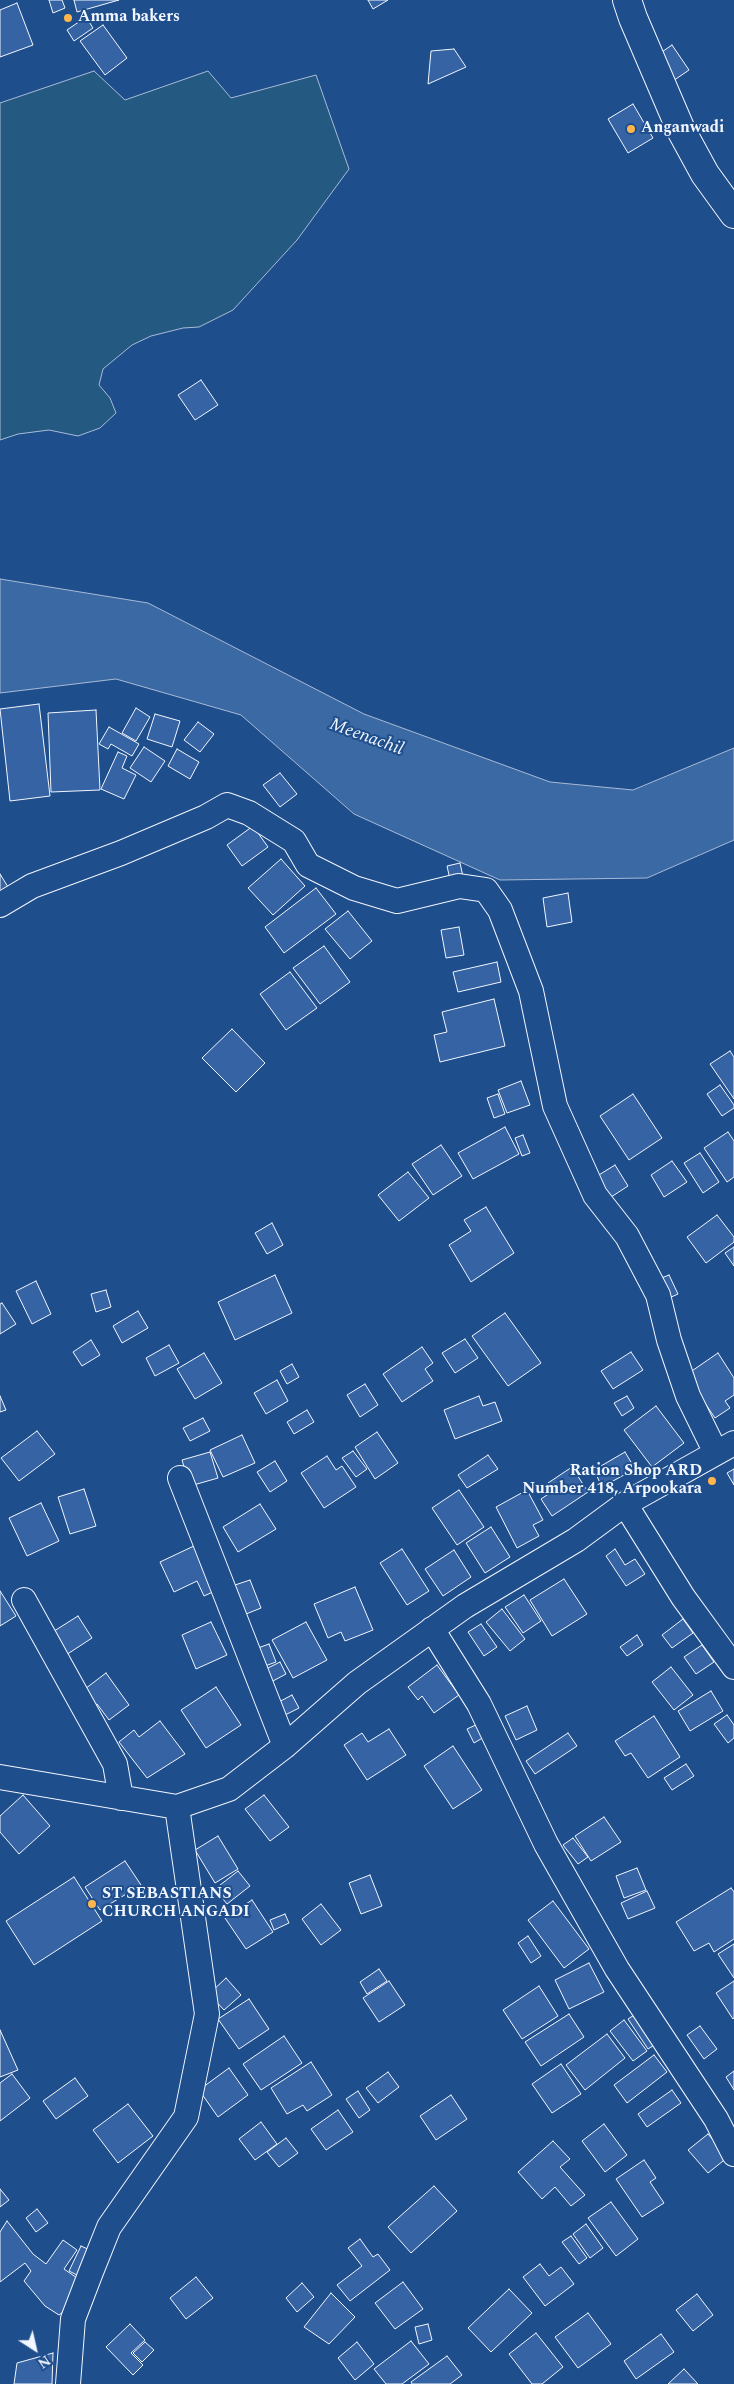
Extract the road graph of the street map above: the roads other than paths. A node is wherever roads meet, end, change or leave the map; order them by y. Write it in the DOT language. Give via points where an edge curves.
graph roads {
  1 [pos="625,3"];
  2 [pos="734,214"];
  3 [pos="0,905"];
  4 [pos="725,1448"];
  5 [pos="180,1478"];
  6 [pos="625,1504"];
  7 [pos="24,1600"];
  8 [pos="432,1629"];
  9 [pos="734,1667"];
  10 [pos="285,1746"];
  11 [pos="0,1777"];
  12 [pos="121,1798"];
  13 [pos="177,1807"];
  14 [pos="734,2154"];
  15 [pos="68,2384"];
  1 -- 2 [label="main road" via="681,130 705,174"];
  3 -- 4 [label="street" via="32,886 121,853 227,806 249,813 294,841 308,865 354,888 397,901 459,886 486,890 500,910 531,991 555,1106 595,1195 627,1236 658,1294 688,1396"];
  4 -- 6 [label="street"];
  5 -- 10 [label="street"];
  6 -- 8 [label="street" via="576,1540"];
  6 -- 9 [label="street" via="683,1598"];
  7 -- 12 [label="street" via="114,1764"];
  8 -- 10 [label="street" via="357,1683"];
  8 -- 14 [label="street" via="479,1704 546,1844 598,1936 716,2119"];
  10 -- 13 [label="street" via="229,1789"];
  11 -- 12 [label="street"];
  12 -- 13 [label="street"];
  13 -- 15 [label="street" via="207,2014 186,2117 109,2227 73,2319"];
}
